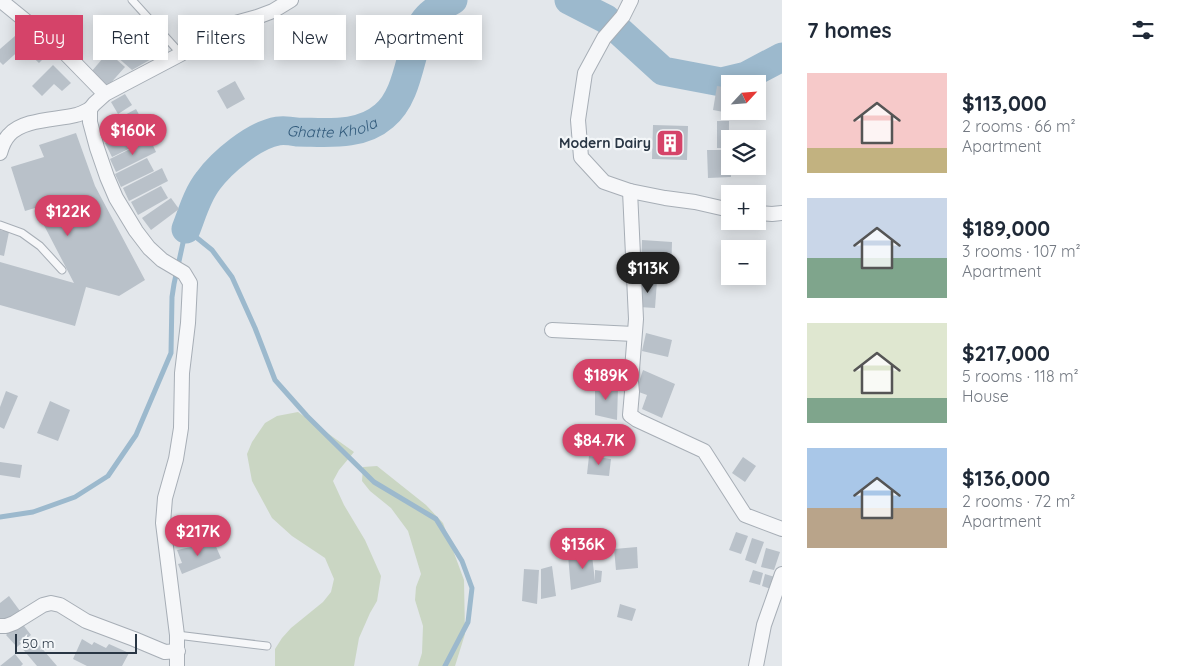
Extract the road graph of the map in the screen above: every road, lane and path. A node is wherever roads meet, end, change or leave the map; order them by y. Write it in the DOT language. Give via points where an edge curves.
graph roads {
  1 [pos="0,0"];
  2 [pos="132,0"];
  3 [pos="631,0"];
  4 [pos="288,1"];
  5 [pos="262,15"];
  6 [pos="178,51"];
  7 [pos="178,56"];
  8 [pos="105,94"];
  9 [pos="90,109"];
  10 [pos="0,153"];
  11 [pos="630,191"];
  12 [pos="721,208"];
  13 [pos="766,213"];
  14 [pos="782,213"];
  15 [pos="0,224"];
  16 [pos="62,270"];
  17 [pos="552,330"];
  18 [pos="634,334"];
  19 [pos="782,529"];
  20 [pos="782,574"];
  21 [pos="0,626"];
  22 [pos="177,635"];
  23 [pos="267,646"];
  24 [pos="178,652"];
  25 [pos="177,666"];
  26 [pos="756,666"];
  1 -- 8 [label="street" via="64,52"];
  2 -- 6 [label="lane"];
  3 -- 11 [label="street" via="604,38 585,73 578,120 581,157 604,182"];
  4 -- 5 [label="street"];
  7 -- 8 [label="street"];
  8 -- 9 [label="street"];
  9 -- 10 [label="street" via="17,129 9,134"];
  9 -- 22 [label="street" via="97,148 116,198 149,248 184,273 190,283 181,428 165,498 163,523"];
  11 -- 12 [label="street"];
  11 -- 18 [label="street"];
  13 -- 14 [label="street"];
  15 -- 16 [label="lane" via="22,233 40,246"];
  17 -- 18 [label="street"];
  18 -- 19 [label="street" via="630,415 704,451 745,515"];
  20 -- 26 [label="street" via="764,625"];
  21 -- 24 [label="street" via="14,623 51,603 86,621 165,652"];
  22 -- 23 [label="lane"];
  22 -- 24 [label="street"];
  24 -- 25 [label="street"];
}
